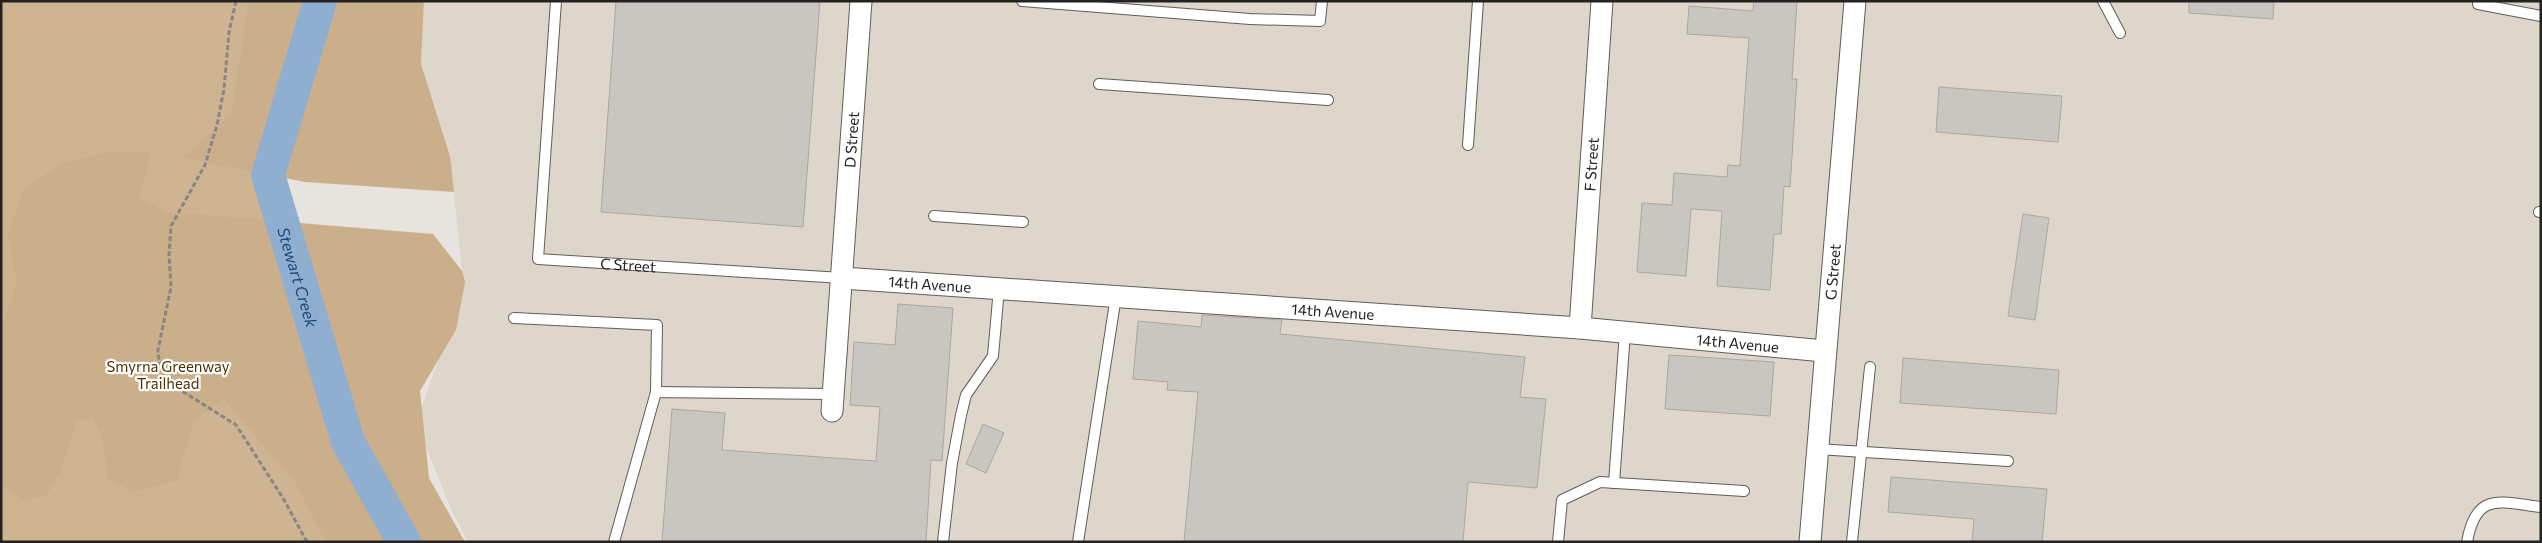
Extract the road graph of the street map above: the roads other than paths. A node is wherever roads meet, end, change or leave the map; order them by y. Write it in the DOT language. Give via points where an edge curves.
graph roads {
  1 [pos="556,1"];
  2 [pos="861,1"];
  3 [pos="1022,1"];
  4 [pos="1322,1"];
  5 [pos="1478,1"];
  6 [pos="1602,1"];
  7 [pos="1854,1"];
  8 [pos="2103,1"];
  9 [pos="2478,1"];
  10 [pos="2541,16"];
  11 [pos="2120,33"];
  12 [pos="1099,84"];
  13 [pos="1328,100"];
  14 [pos="1468,145"];
  15 [pos="934,216"];
  16 [pos="1023,222"];
  17 [pos="842,278"];
  18 [pos="999,288"];
  19 [pos="1116,296"];
  20 [pos="514,318"];
  21 [pos="1580,328"];
  22 [pos="1625,332"];
  23 [pos="1824,351"];
  24 [pos="1870,367"];
  25 [pos="656,392"];
  26 [pos="833,403"];
  27 [pos="1817,449"];
  28 [pos="1863,452"];
  29 [pos="2008,461"];
  30 [pos="1614,483"];
  31 [pos="1744,491"];
  32 [pos="2541,507"];
  33 [pos="614,542"];
  34 [pos="943,542"];
  35 [pos="1078,542"];
  36 [pos="1558,542"];
  37 [pos="1810,542"];
  38 [pos="1852,542"];
  39 [pos="2467,542"];
  1 -- 17 [label="lane, C Street" via="538,259"];
  2 -- 17 [label="street, D Street"];
  3 -- 4 [label="lane" via="1250,19 1320,21"];
  5 -- 14 [label="lane"];
  6 -- 21 [label="street, F Street"];
  7 -- 23 [label="street, G Street"];
  8 -- 11 [label="lane"];
  9 -- 10 [label="lane" via="2478,4"];
  12 -- 13 [label="lane"];
  15 -- 16 [label="lane"];
  17 -- 18 [label="street, 14th Avenue"];
  17 -- 26 [label="street"];
  18 -- 19 [label="street, 14th Avenue"];
  18 -- 34 [label="lane" via="993,356 966,395 961,415"];
  19 -- 21 [label="street, 14th Avenue"];
  19 -- 35 [label="lane"];
  20 -- 25 [label="lane" via="657,324"];
  21 -- 22 [label="street, 14th Avenue"];
  22 -- 23 [label="street, 14th Avenue"];
  22 -- 30 [label="lane"];
  23 -- 27 [label="street, G Street"];
  24 -- 28 [label="lane"];
  25 -- 26 [label="lane"];
  25 -- 33 [label="lane"];
  27 -- 28 [label="lane"];
  27 -- 37 [label="street, G Street"];
  28 -- 29 [label="lane"];
  28 -- 38 [label="lane"];
  30 -- 31 [label="lane"];
  30 -- 36 [label="lane" via="1600,482 1562,500"];
  32 -- 39 [label="lane" via="2490,502 2471,522"];
}
